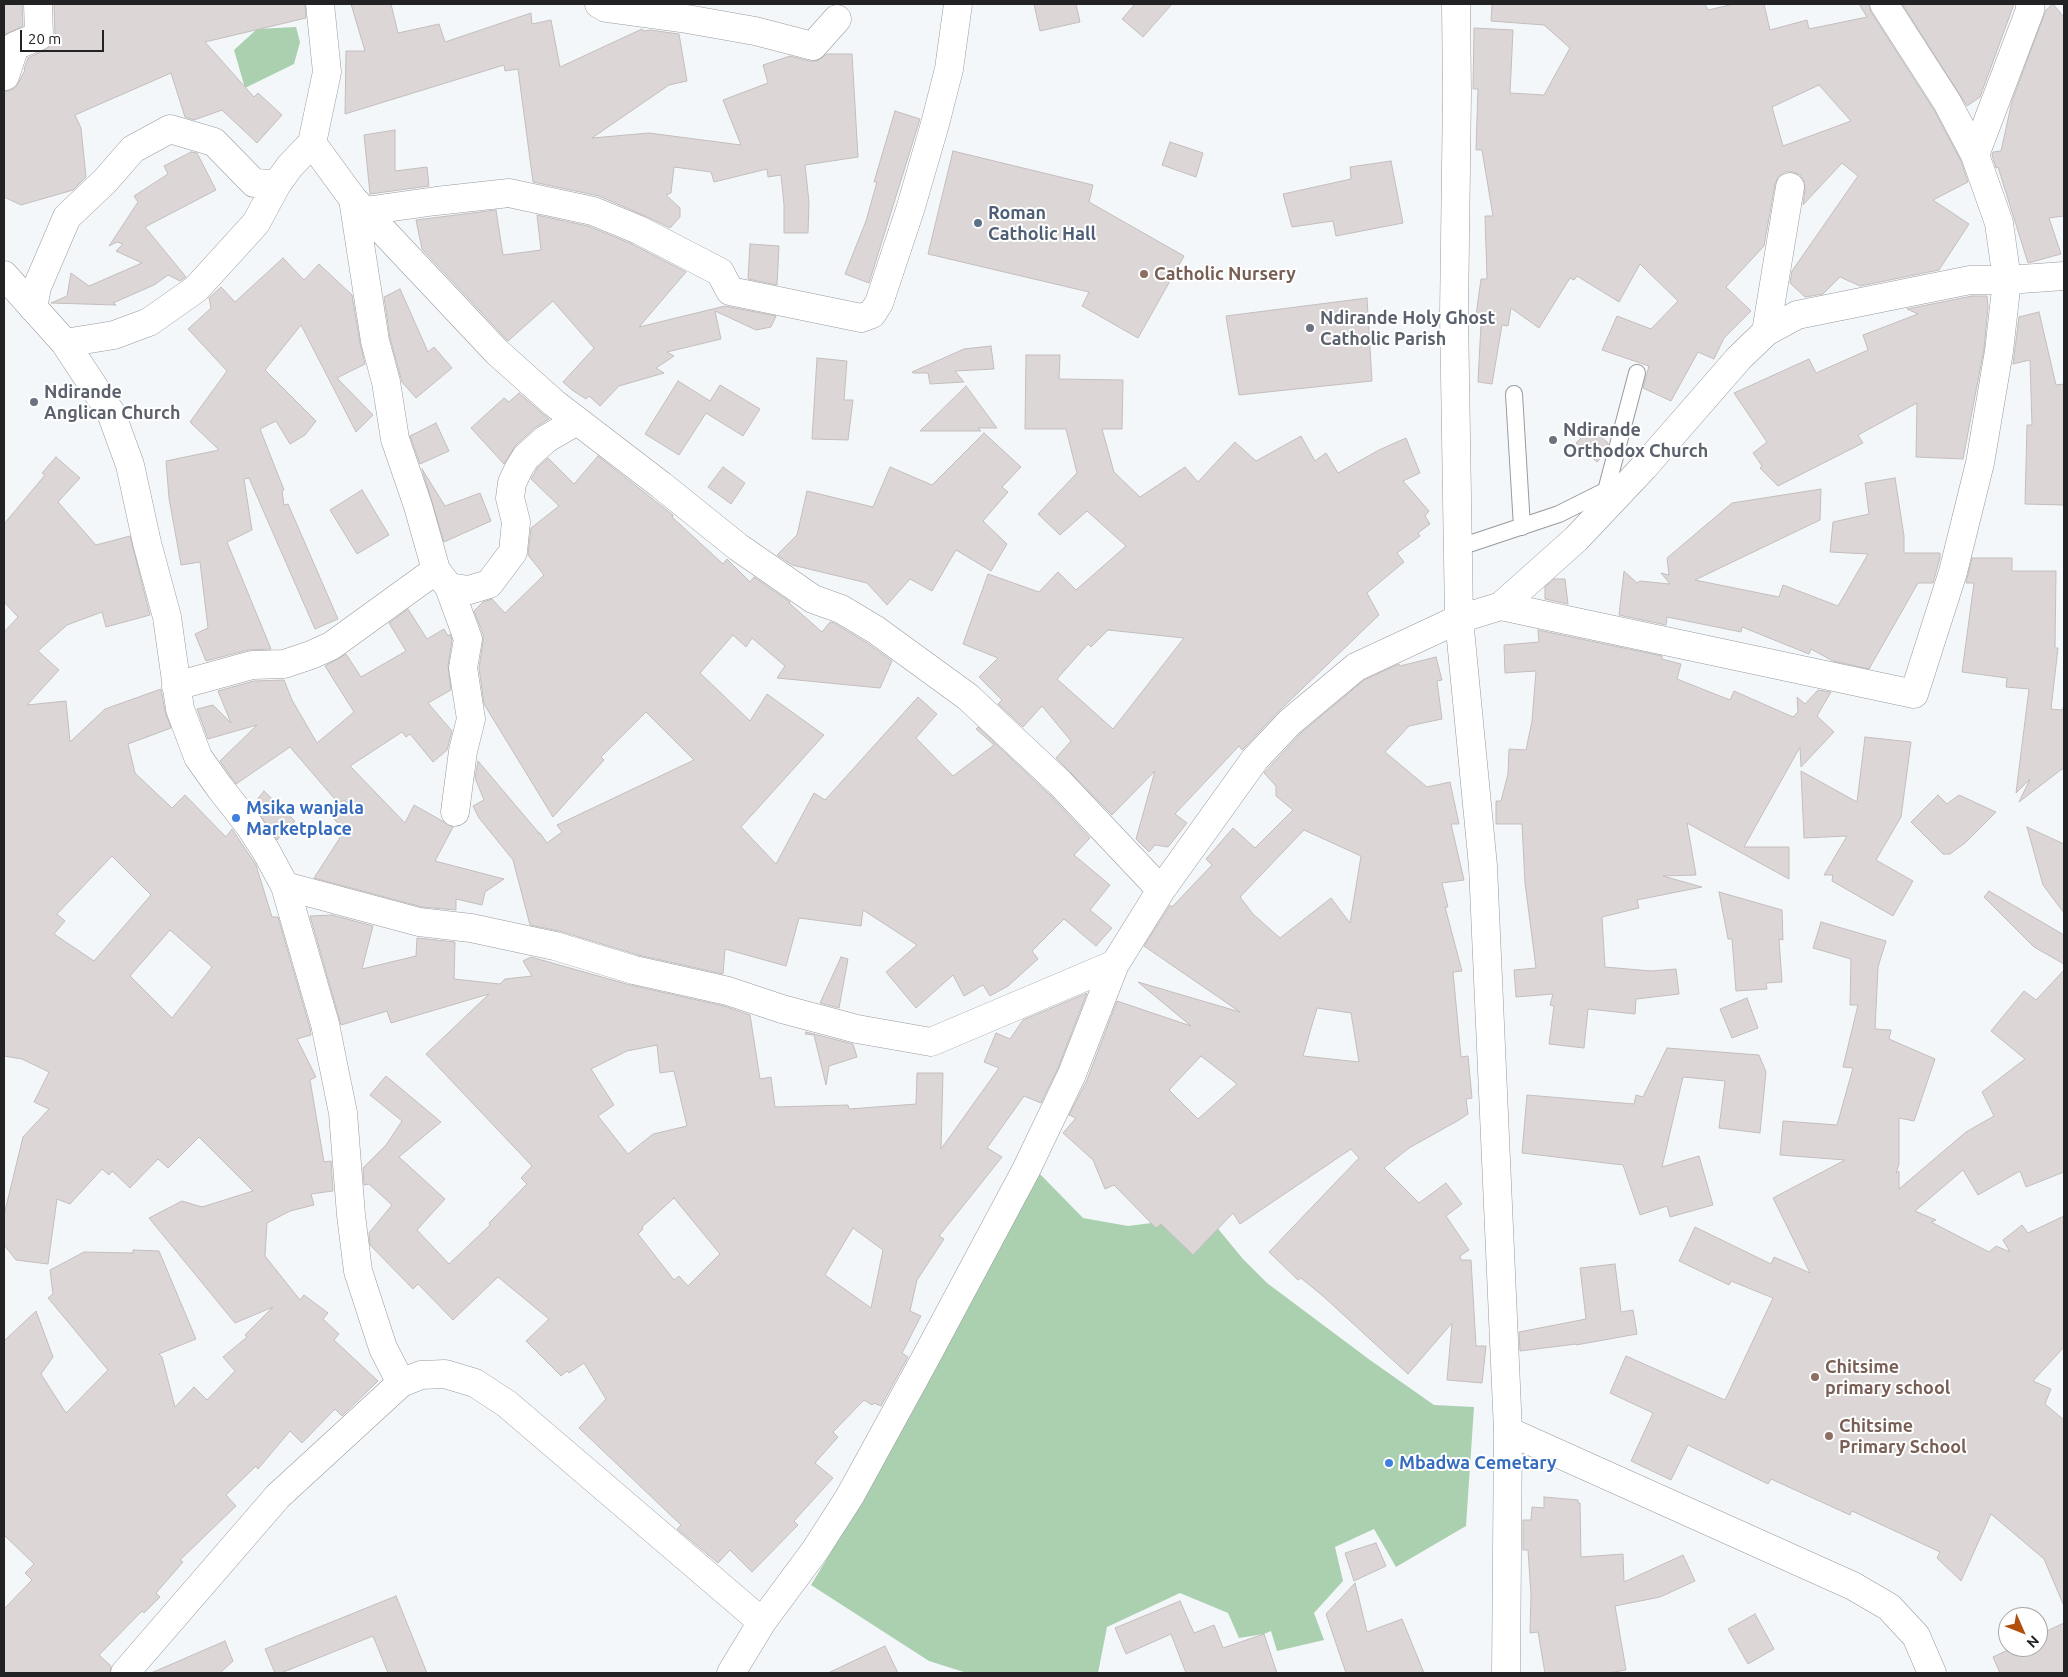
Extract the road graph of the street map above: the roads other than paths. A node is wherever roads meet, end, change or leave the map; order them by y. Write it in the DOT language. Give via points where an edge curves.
graph roads {
  1 [pos="38,4"];
  2 [pos="320,4"];
  3 [pos="599,4"];
  4 [pos="958,4"];
  5 [pos="1456,4"];
  6 [pos="1884,4"];
  7 [pos="2030,4"];
  8 [pos="837,19"];
  9 [pos="5,76"];
  10 [pos="312,143"];
  11 [pos="1975,155"];
  12 [pos="277,184"];
  13 [pos="1790,187"];
  14 [pos="359,205"];
  15 [pos="4,275"];
  16 [pos="2064,276"];
  17 [pos="2007,280"];
  18 [pos="33,308"];
  19 [pos="1766,332"];
  20 [pos="65,343"];
  21 [pos="1637,373"];
  22 [pos="1514,394"];
  23 [pos="577,422"];
  24 [pos="1522,527"];
  25 [pos="1457,548"];
  26 [pos="442,579"];
  27 [pos="1501,606"];
  28 [pos="1459,619"];
  29 [pos="176,686"];
  30 [pos="455,812"];
  31 [pos="285,886"];
  32 [pos="1161,890"];
  33 [pos="1115,964"];
  34 [pos="401,1383"];
  35 [pos="1508,1431"];
  36 [pos="762,1622"];
  37 [pos="125,1673"];
  38 [pos="731,1673"];
  39 [pos="1506,1673"];
  40 [pos="1932,1673"];
  1 -- 9 [label="street" via="39,36 15,46"];
  2 -- 10 [label="street" via="327,72"];
  3 -- 8 [label="street" via="606,8 726,26 813,46"];
  4 -- 14 [label="street" via="949,69 913,200 880,303 872,314 861,318 730,291 720,272 639,230 593,211 509,193"];
  5 -- 25 [label="street" via="1454,314"];
  6 -- 11 [label="street" via="1947,102"];
  7 -- 11 [label="street"];
  10 -- 12 [label="street"];
  10 -- 14 [label="street"];
  11 -- 17 [label="street" via="1999,223"];
  12 -- 18 [label="street" via="254,183 214,142 170,129 133,149 67,217 37,287"];
  12 -- 20 [label="street" via="256,222 196,289 149,322 114,335"];
  13 -- 19 [label="street"];
  14 -- 23 [label="street" via="497,352"];
  14 -- 26 [label="street" via="376,341 395,439"];
  15 -- 18 [label="street"];
  16 -- 17 [label="street"];
  17 -- 19 [label="street" via="1970,280 1797,315"];
  17 -- 27 [label="street" via="1980,463 1953,572 1914,694"];
  18 -- 20 [label="street"];
  19 -- 27 [label="street" via="1576,539"];
  20 -- 29 [label="street" via="111,413 130,465 167,617"];
  21 -- 24 [label="lane" via="1606,489 1559,514"];
  22 -- 24 [label="lane"];
  23 -- 26 [label="street" via="546,439 519,468 510,498 516,522 513,552 489,584 468,590"];
  23 -- 32 [label="street" via="766,567 813,599 841,609 876,630 968,697 1060,783"];
  24 -- 25 [label="lane"];
  25 -- 28 [label="street"];
  26 -- 29 [label="street" via="332,646 311,655 284,664 252,665"];
  26 -- 30 [label="street" via="468,639 463,668 471,720 463,751"];
  27 -- 28 [label="street"];
  28 -- 32 [label="street" via="1356,667 1290,722 1255,759"];
  28 -- 35 [label="street" via="1483,866"];
  29 -- 31 [label="street" via="180,709 198,757 249,825"];
  31 -- 33 [label="street" via="419,922 470,928 556,946 634,970 728,991 848,1026 931,1042"];
  31 -- 34 [label="street" via="325,1024 343,1113 358,1271 383,1348"];
  32 -- 33 [label="street"];
  33 -- 36 [label="street" via="1072,1074 1008,1205 850,1496"];
  34 -- 36 [label="street" via="421,1375 445,1374 475,1383 507,1404"];
  34 -- 37 [label="street" via="278,1496"];
  35 -- 39 [label="street"];
  35 -- 40 [label="street" via="1853,1586 1889,1607 1916,1636"];
  36 -- 38 [label="street"];
}
